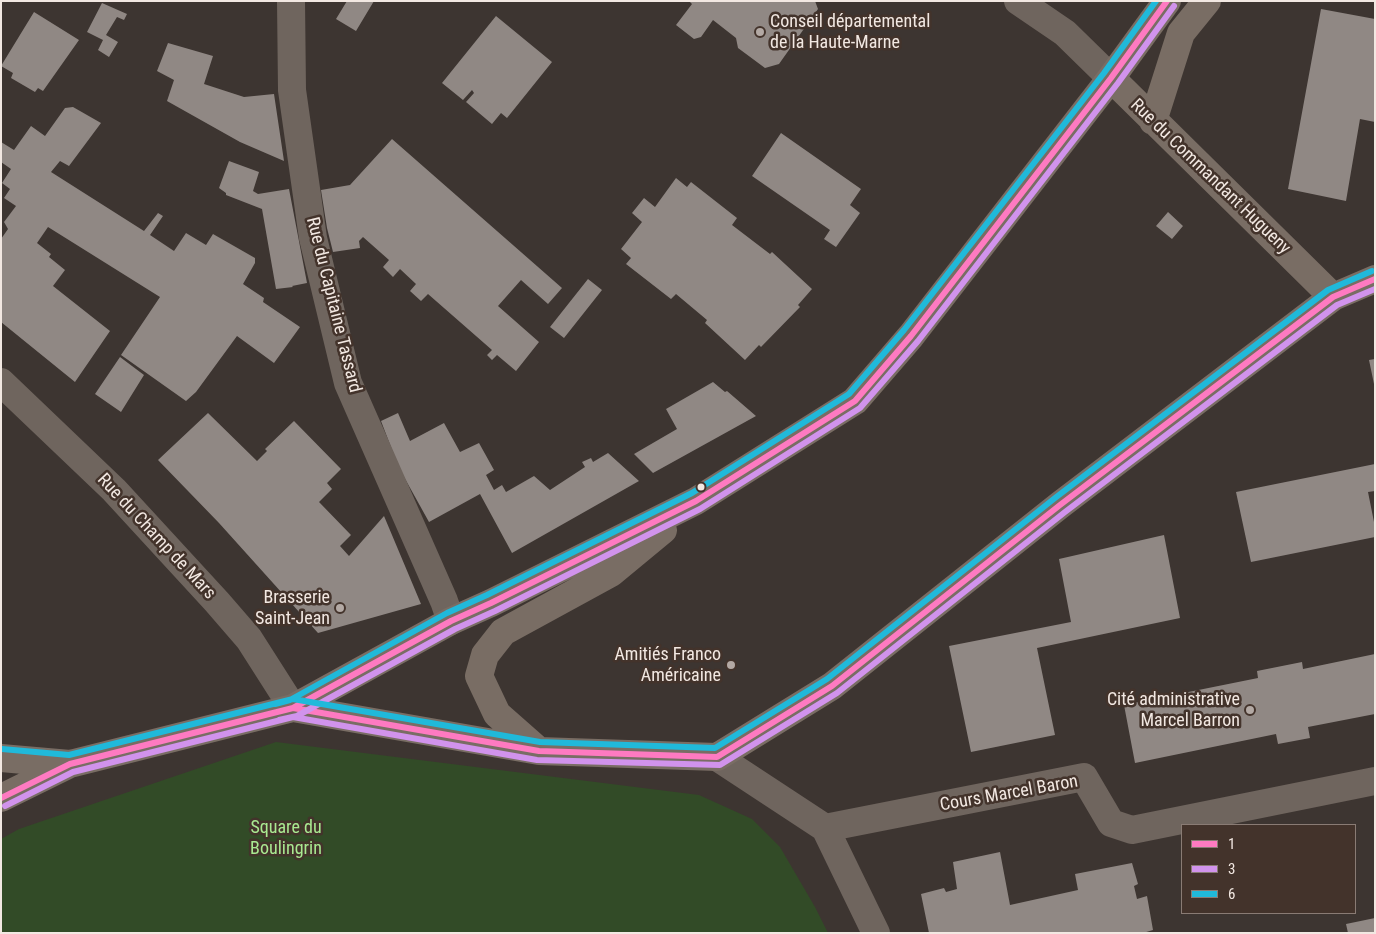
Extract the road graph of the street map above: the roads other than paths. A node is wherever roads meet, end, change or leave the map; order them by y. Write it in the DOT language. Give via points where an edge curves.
graph roads {
  1 [pos="291,1"];
  2 [pos="1018,1"];
  3 [pos="1167,1"];
  4 [pos="1207,1"];
  5 [pos="1110,78"];
  6 [pos="1153,121"];
  7 [pos="1375,279"];
  8 [pos="1333,297"];
  9 [pos="1,382"];
  10 [pos="696,501"];
  11 [pos="451,621"];
  12 [pos="293,708"];
  13 [pos="539,751"];
  14 [pos="717,757"];
  15 [pos="1,758"];
  16 [pos="70,764"];
  17 [pos="1375,781"];
  18 [pos="1,798"];
  19 [pos="825,828"];
  20 [pos="876,933"];
  1 -- 11 [label="street, Rue du Capitaine Tassard" via="292,90 313,238 348,383"];
  2 -- 5 [label="street, Rue du Commandant Hugueny" via="1065,34"];
  3 -- 5 [label="main road"];
  4 -- 6 [label="main road" via="1181,33"];
  5 -- 6 [label="main road, Rue du Commandant Hugueny"];
  5 -- 10 [label="main road" via="911,336 855,401"];
  6 -- 8 [label="main road, Rue du Commandant Hugueny"];
  7 -- 8 [label="main road"];
  8 -- 14 [label="main road" via="1060,505 832,686"];
  9 -- 12 [label="street, Rue du Champ de Mars" via="114,490 249,639"];
  10 -- 11 [label="main road"];
  10 -- 13 [label="main road" via="611,573 503,632 485,655 479,676 497,714"];
  11 -- 12 [label="main road"];
  12 -- 13 [label="main road"];
  12 -- 16 [label="main road"];
  13 -- 14 [label="main road"];
  14 -- 19 [label="street"];
  15 -- 16 [label="main road"];
  16 -- 18 [label="main road"];
  17 -- 19 [label="street, Cours Marcel Baron" via="1132,830 1111,823 1084,777"];
  19 -- 20 [label="street"];
}
